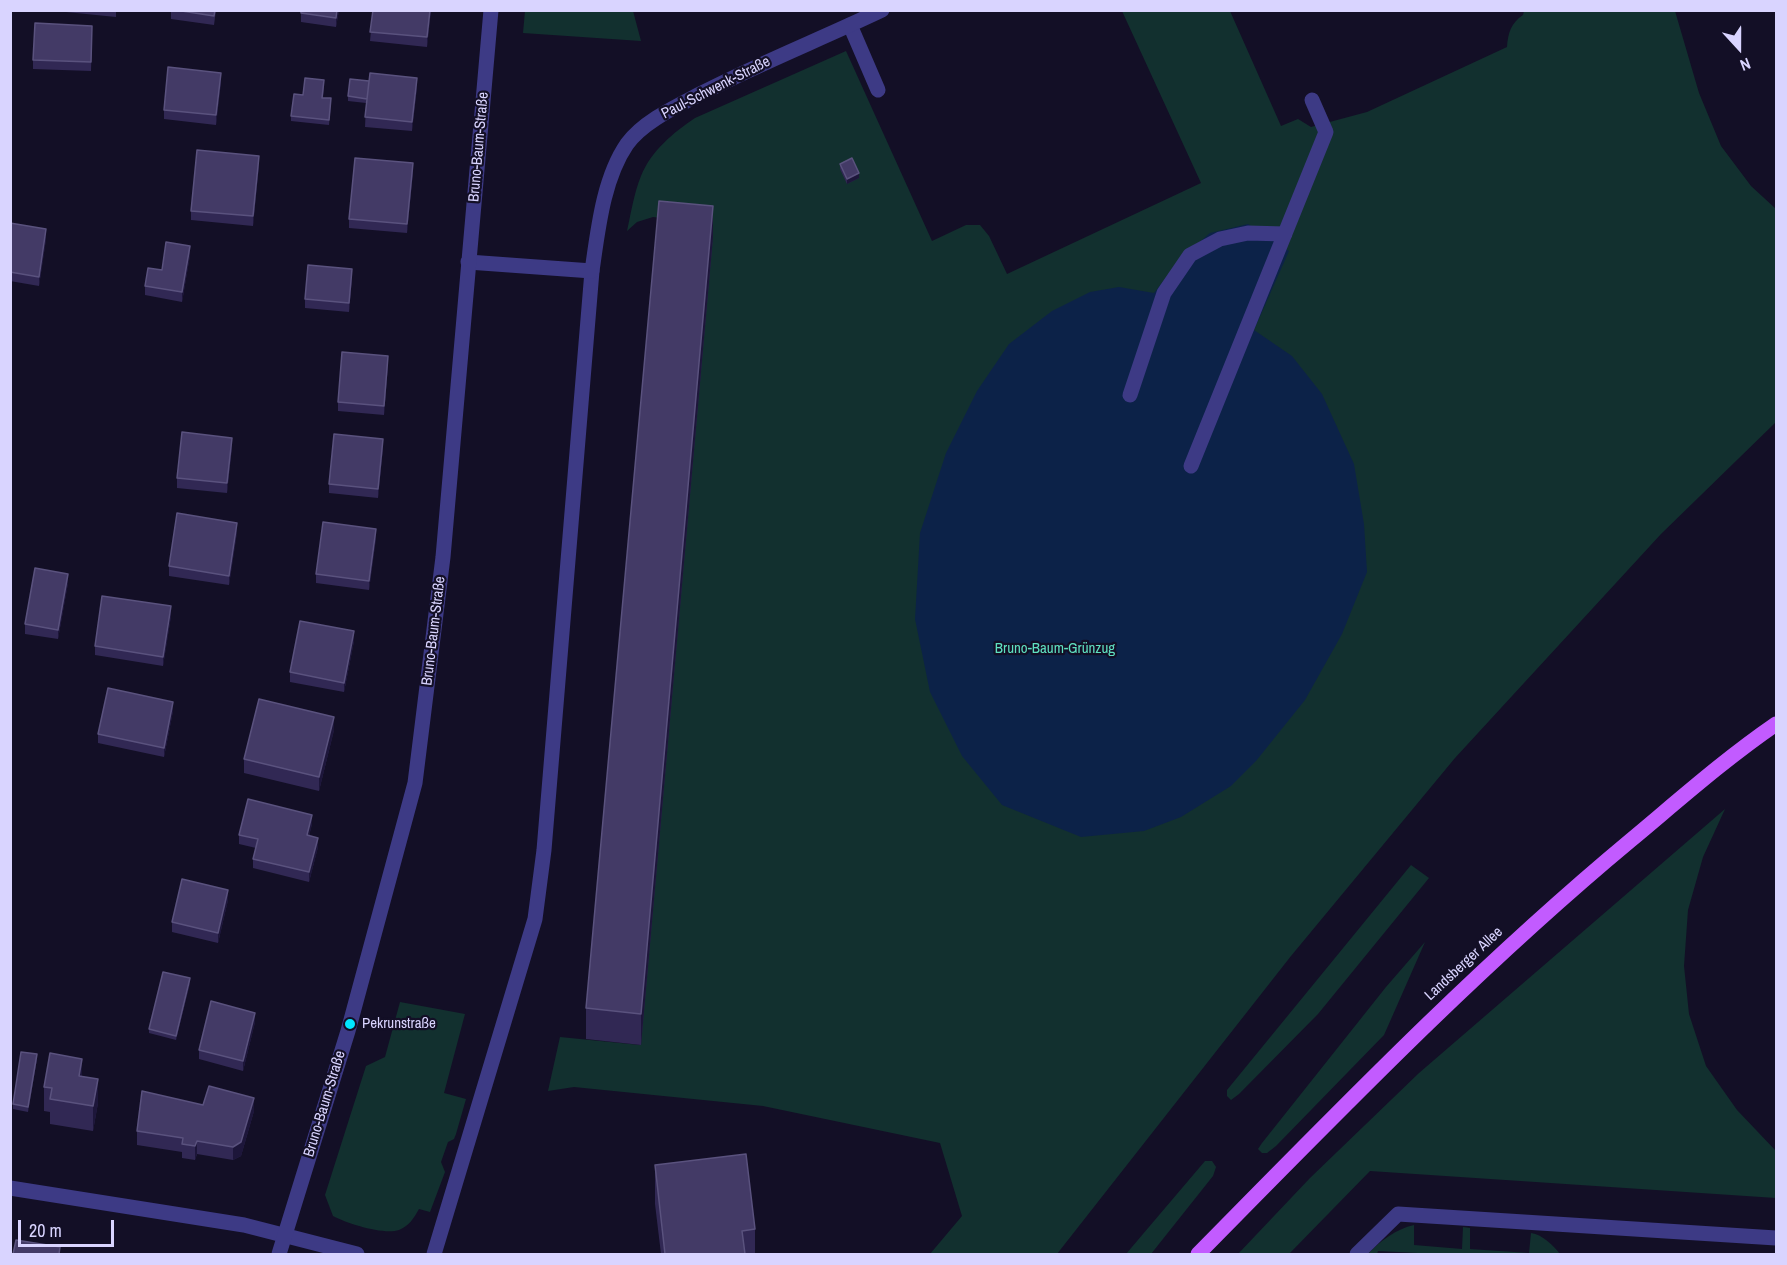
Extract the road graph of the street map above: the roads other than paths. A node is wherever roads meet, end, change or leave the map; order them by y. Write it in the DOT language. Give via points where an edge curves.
graph roads {
  1 [pos="491,10"];
  2 [pos="882,10"];
  3 [pos="850,26"];
  4 [pos="878,90"];
  5 [pos="1312,100"];
  6 [pos="1285,234"];
  7 [pos="468,262"];
  8 [pos="592,271"];
  9 [pos="1130,395"];
  10 [pos="1191,466"];
  11 [pos="1776,724"];
  12 [pos="10,1188"];
  13 [pos="285,1235"];
  14 [pos="1776,1238"];
  15 [pos="279,1254"];
  16 [pos="357,1254"];
  17 [pos="434,1254"];
  18 [pos="1198,1254"];
  19 [pos="1357,1254"];
  1 -- 7 [label="street, Bruno-Baum-Straße"];
  2 -- 3 [label="street, Paul-Schwenk-Straße"];
  3 -- 4 [label="street"];
  3 -- 8 [label="street, Paul-Schwenk-Straße" via="661,114 628,143 601,208"];
  5 -- 6 [label="street" via="1326,132"];
  6 -- 9 [label="street" via="1248,233 1220,239 1190,255 1164,293"];
  6 -- 10 [label="street"];
  7 -- 8 [label="street"];
  7 -- 13 [label="street, Bruno-Baum-Straße" via="443,557 415,783 348,1031"];
  8 -- 17 [label="street" via="535,919"];
  11 -- 18 [label="main road, Landsberger Allee" via="1743,746 1594,870 1483,970"];
  12 -- 13 [label="street"];
  13 -- 15 [label="street, Bruno-Baum-Straße"];
  13 -- 16 [label="street"];
  14 -- 19 [label="street" via="1398,1214"];
}
